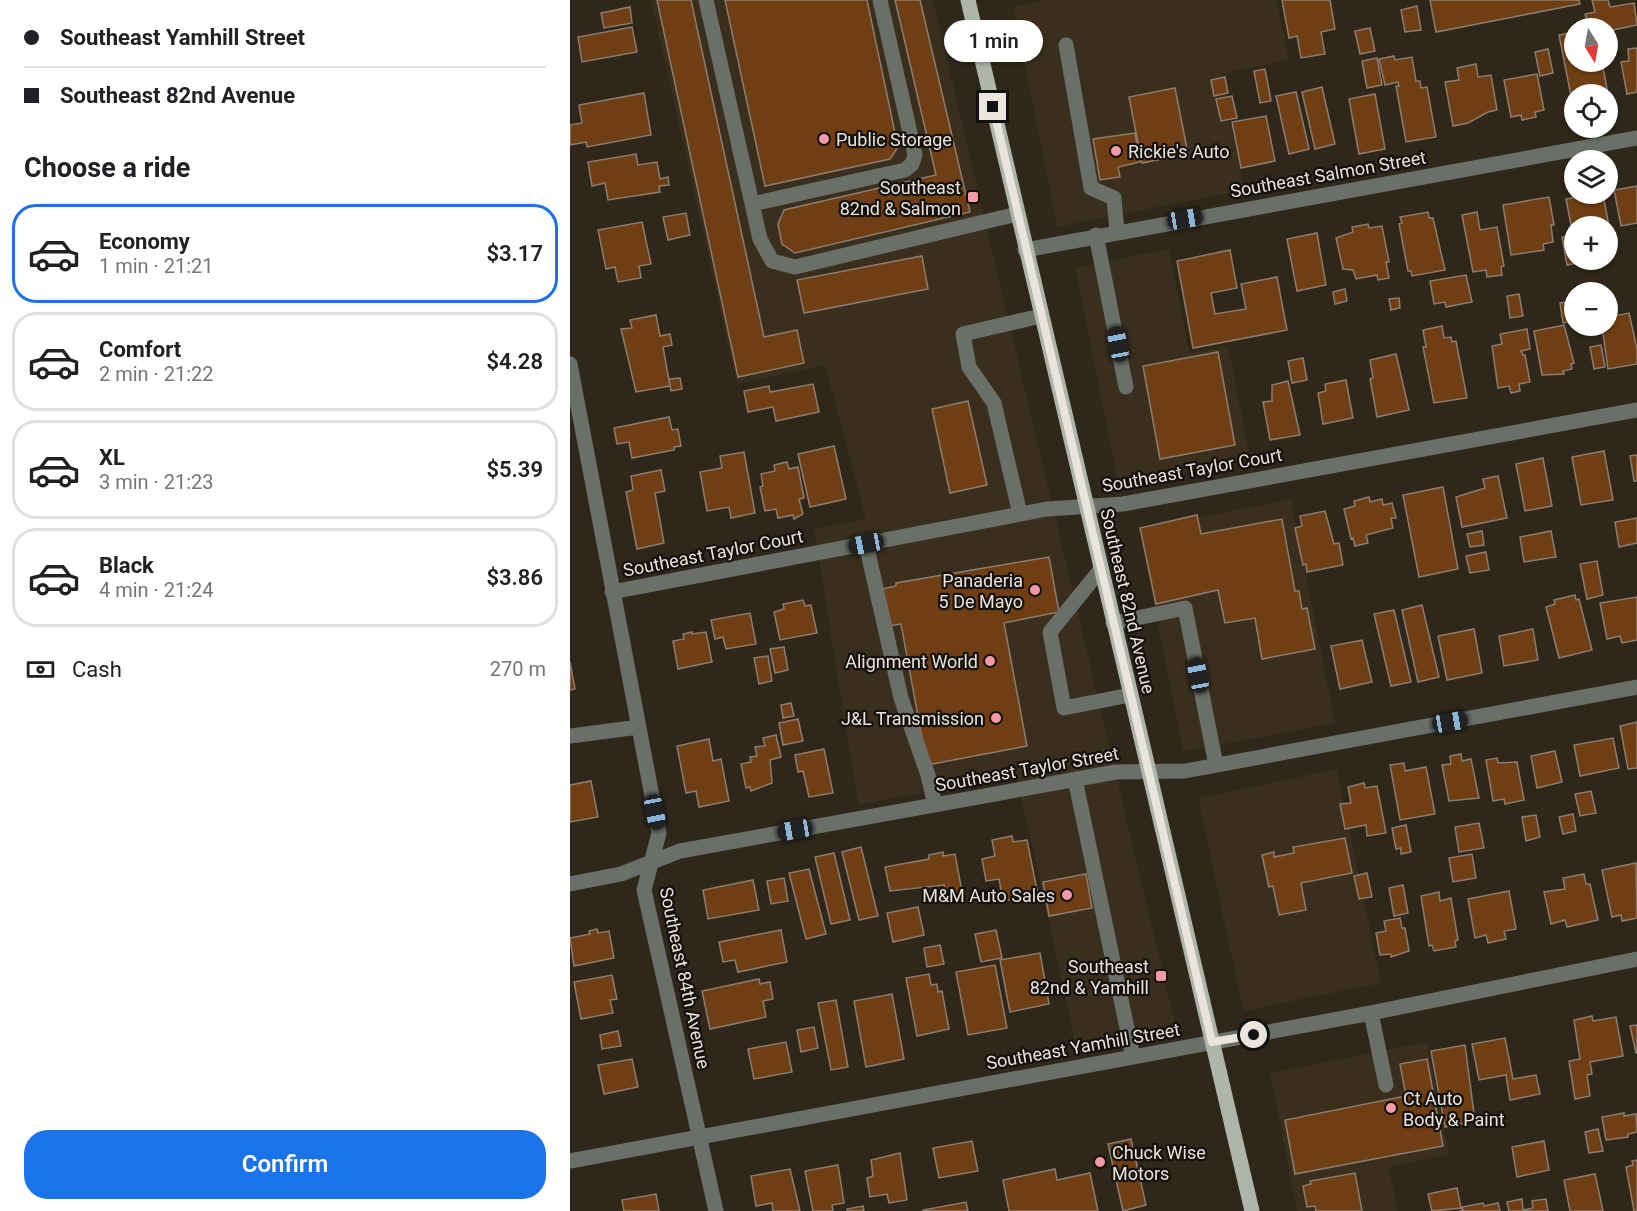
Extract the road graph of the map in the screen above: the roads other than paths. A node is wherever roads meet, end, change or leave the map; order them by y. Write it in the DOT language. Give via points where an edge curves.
graph roads {
  1 [pos="706,0"];
  2 [pos="880,0"];
  3 [pos="968,0"];
  4 [pos="1066,45"];
  5 [pos="1637,138"];
  6 [pos="752,204"];
  7 [pos="1017,214"];
  8 [pos="1117,232"];
  9 [pos="1096,235"];
  10 [pos="1025,250"];
  11 [pos="1041,316"];
  12 [pos="570,364"];
  13 [pos="1126,387"];
  14 [pos="1637,410"];
  15 [pos="1086,507"];
  16 [pos="1020,514"];
  17 [pos="866,544"];
  18 [pos="1101,569"];
  19 [pos="612,592"];
  20 [pos="1113,623"];
  21 [pos="1637,687"];
  22 [pos="1130,695"];
  23 [pos="639,727"];
  24 [pos="570,736"];
  25 [pos="1216,765"];
  26 [pos="1147,771"];
  27 [pos="1075,779"];
  28 [pos="935,804"];
  29 [pos="651,863"];
  30 [pos="570,884"];
  31 [pos="1637,959"];
  32 [pos="1371,1013"];
  33 [pos="1212,1042"];
  34 [pos="1133,1057"];
  35 [pos="1386,1085"];
  36 [pos="699,1137"];
  37 [pos="570,1161"];
  38 [pos="716,1211"];
  39 [pos="1252,1211"];
  1 -- 6 [label="street"];
  2 -- 6 [label="street" via="915,155 912,164 905,170"];
  3 -- 7 [label="main road, Southeast 82nd Avenue"];
  4 -- 8 [label="street" via="1091,188 1114,198"];
  5 -- 8 [label="street, Southeast Salmon Street"];
  6 -- 7 [label="street" via="766,253 772,261 795,267"];
  7 -- 10 [label="main road, Southeast 82nd Avenue"];
  8 -- 9 [label="street, Southeast Salmon Street"];
  9 -- 10 [label="street, Southeast Salmon Street"];
  9 -- 13 [label="street"];
  10 -- 11 [label="main road, Southeast 82nd Avenue"];
  11 -- 15 [label="main road, Southeast 82nd Avenue"];
  11 -- 16 [label="street" via="963,334 969,367 994,403"];
  12 -- 19 [label="street, Southeast 84th Avenue"];
  14 -- 15 [label="street, Southeast Taylor Court" via="1123,504"];
  15 -- 16 [label="street, Southeast Taylor Court"];
  15 -- 18 [label="main road, Southeast 82nd Avenue"];
  16 -- 17 [label="street, Southeast Taylor Court"];
  17 -- 19 [label="street, Southeast Taylor Court"];
  17 -- 28 [label="street" via="901,698"];
  18 -- 20 [label="main road, Southeast 82nd Avenue"];
  18 -- 22 [label="street" via="1050,632 1064,708"];
  19 -- 23 [label="street, Southeast 84th Avenue"];
  20 -- 22 [label="main road, Southeast 82nd Avenue"];
  20 -- 25 [label="street" via="1185,608"];
  21 -- 25 [label="street, Southeast Taylor Street"];
  22 -- 26 [label="main road, Southeast 82nd Avenue"];
  23 -- 24 [label="street"];
  23 -- 29 [label="street, Southeast 84th Avenue" via="659,832"];
  25 -- 26 [label="street, Southeast Taylor Street" via="1185,771"];
  26 -- 27 [label="street, Southeast Taylor Street"];
  26 -- 33 [label="main road, Southeast 82nd Avenue"];
  27 -- 28 [label="street, Southeast Taylor Street"];
  27 -- 34 [label="street"];
  28 -- 29 [label="street, Southeast Taylor Street" via="680,851"];
  29 -- 30 [label="street, Southeast Taylor Street" via="621,874"];
  29 -- 36 [label="street, Southeast 84th Avenue" via="644,890"];
  31 -- 32 [label="street, Southeast Yamhill Street"];
  32 -- 33 [label="street, Southeast Yamhill Street"];
  32 -- 35 [label="street"];
  33 -- 34 [label="street, Southeast Yamhill Street"];
  33 -- 39 [label="main road, Southeast 82nd Avenue"];
  34 -- 36 [label="street, Southeast Yamhill Street"];
  36 -- 37 [label="street, Southeast Yamhill Street"];
  36 -- 38 [label="street, Southeast 84th Avenue"];
}
